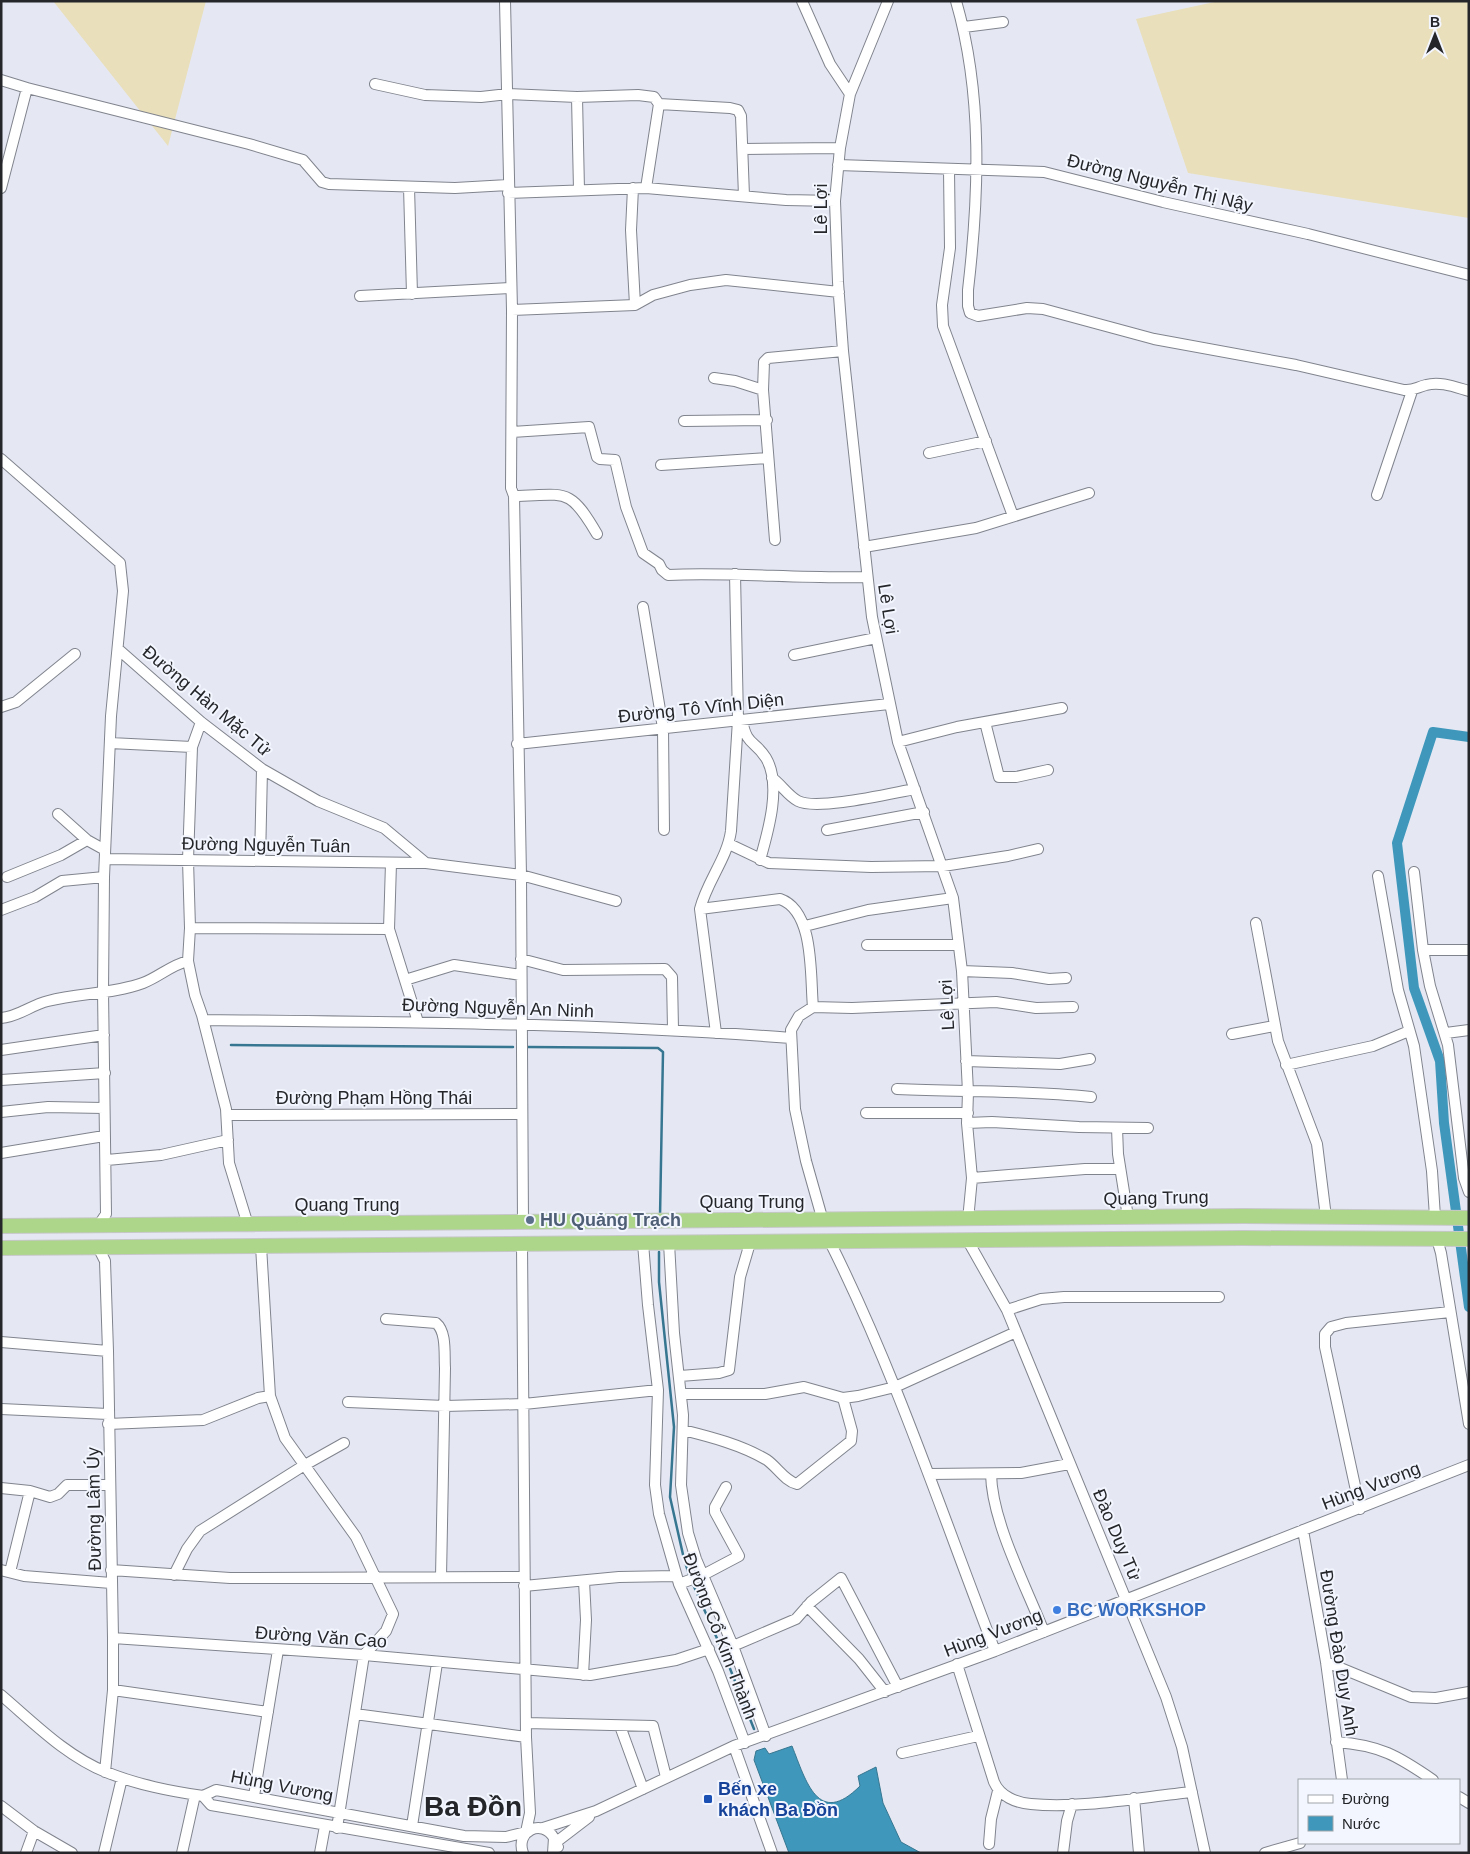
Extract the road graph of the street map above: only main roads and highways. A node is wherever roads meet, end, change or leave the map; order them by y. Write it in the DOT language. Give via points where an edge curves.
graph roads {
  1 [pos="1244,1216"];
  2 [pos="1469,1218"];
  3 [pos="968,1220"];
  4 [pos="635,1221"];
  5 [pos="690,1221"];
  6 [pos="751,1221"];
  7 [pos="523,1223"];
  8 [pos="1,1226"];
  9 [pos="98,1226"];
  10 [pos="1243,1238"];
  11 [pos="1469,1239"];
  12 [pos="968,1241"];
  13 [pos="639,1243"];
  14 [pos="689,1243"];
  15 [pos="750,1243"];
  16 [pos="522,1244"];
  17 [pos="98,1247"];
  18 [pos="1,1248"];
  1 -- 2 [label="highway, Quang Trung"];
  1 -- 3 [label="highway, Quang Trung"];
  1 -- 10 [label="highway"];
  3 -- 6 [label="highway, Quang Trung"];
  3 -- 12 [label="highway"];
  4 -- 5 [label="highway, Quang Trung"];
  4 -- 7 [label="highway, Quang Trung"];
  4 -- 13 [label="highway"];
  5 -- 6 [label="highway, Quang Trung"];
  5 -- 14 [label="highway"];
  6 -- 15 [label="highway"];
  7 -- 9 [label="highway, Quang Trung"];
  7 -- 16 [label="highway"];
  8 -- 9 [label="highway, Quang Trung"];
  9 -- 17 [label="highway"];
  10 -- 11 [label="highway"];
  10 -- 12 [label="highway"];
  12 -- 15 [label="highway"];
  13 -- 14 [label="highway"];
  13 -- 16 [label="highway"];
  14 -- 15 [label="highway"];
  16 -- 17 [label="highway"];
  17 -- 18 [label="highway"];
}
